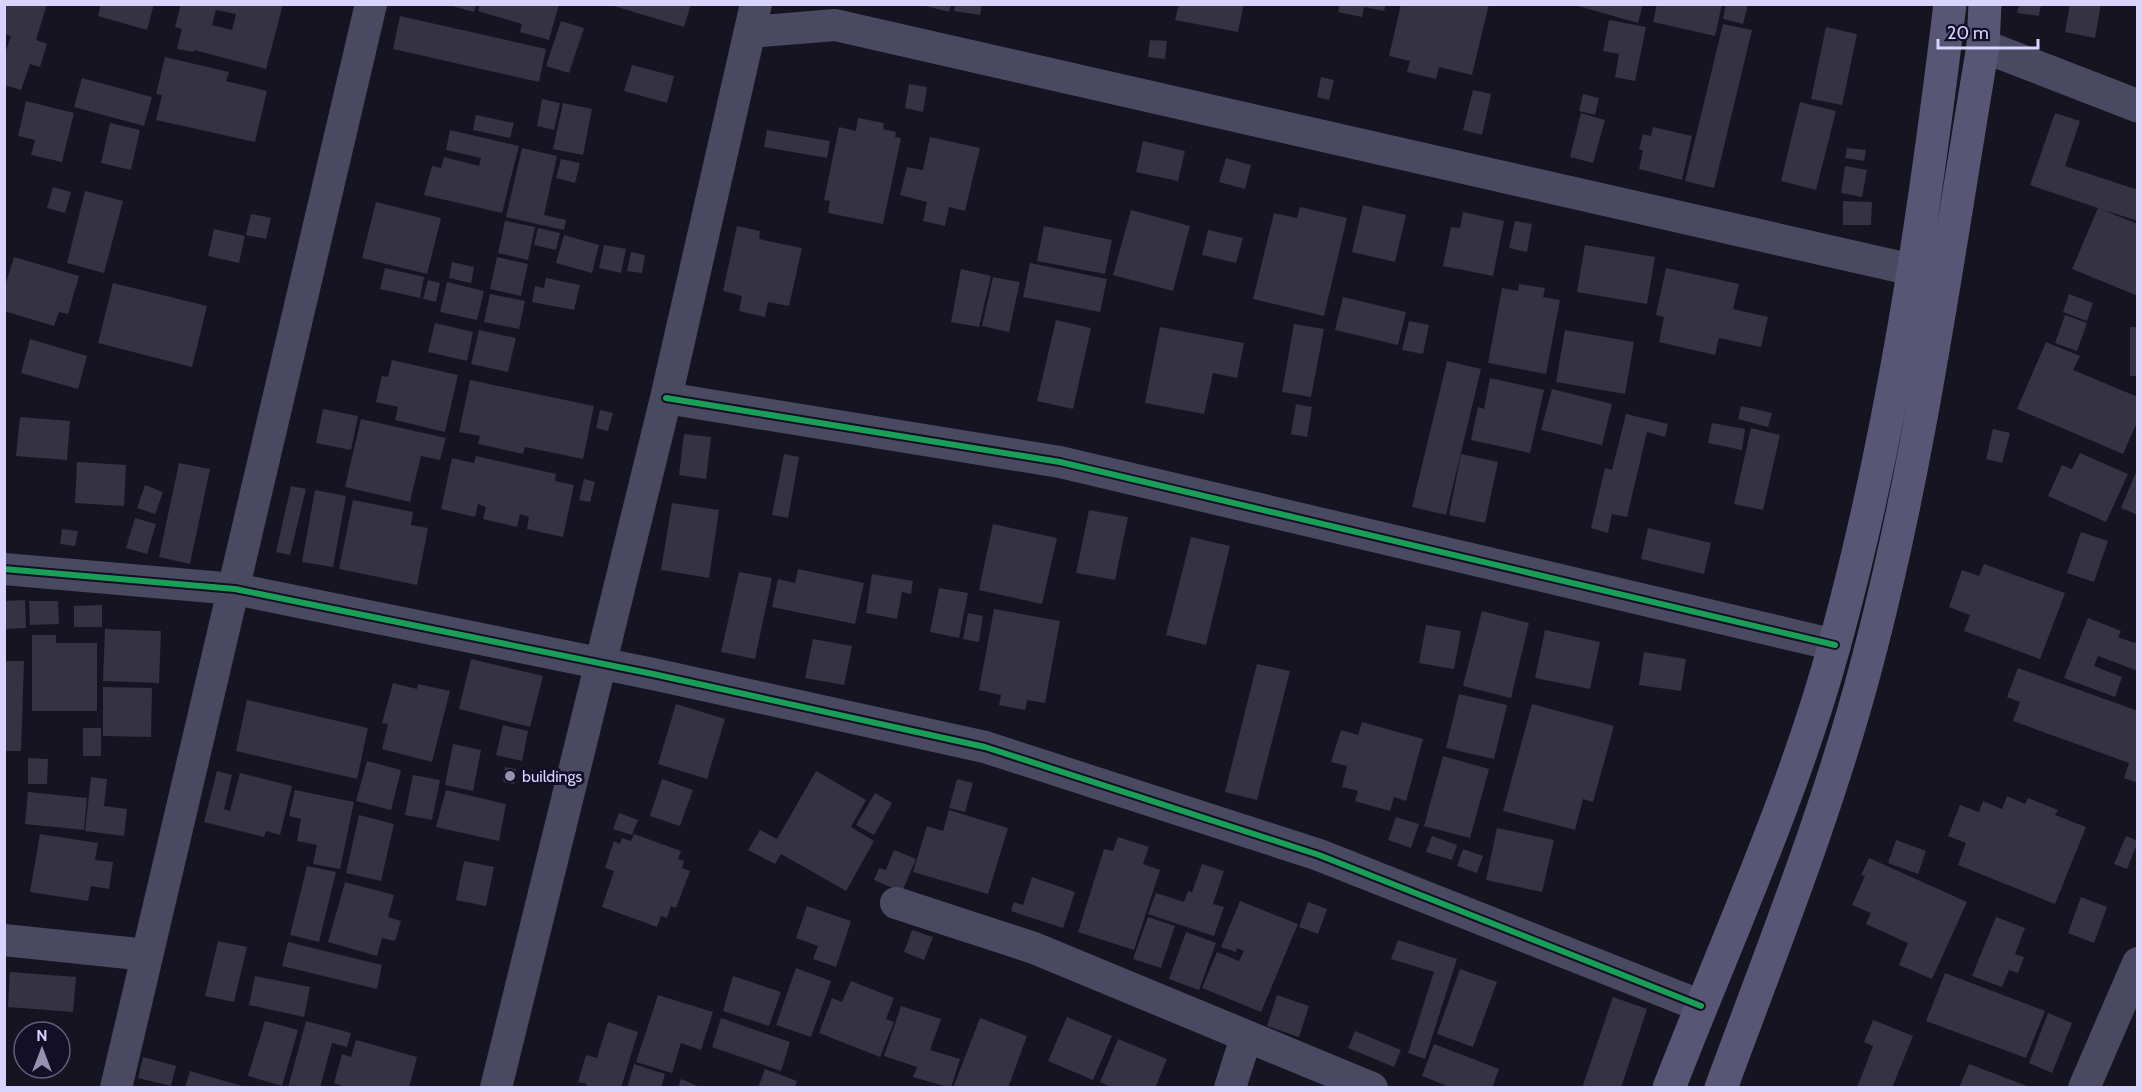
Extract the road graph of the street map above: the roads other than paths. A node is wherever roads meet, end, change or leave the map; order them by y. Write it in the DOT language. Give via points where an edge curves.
graph roads {
  1 [pos="371,4"];
  2 [pos="1950,4"];
  3 [pos="1985,4"];
  4 [pos="753,18"];
  5 [pos="1983,46"];
  6 [pos="2138,106"];
  7 [pos="1913,270"];
  8 [pos="666,398"];
  9 [pos="4,569"];
  10 [pos="235,589"];
  11 [pos="1835,645"];
  12 [pos="598,663"];
  13 [pos="896,903"];
  14 [pos="4,940"];
  15 [pos="147,955"];
  16 [pos="2138,963"];
  17 [pos="1701,1006"];
  18 [pos="1246,1037"];
  19 [pos="116,1088"];
  20 [pos="496,1088"];
  21 [pos="1230,1088"];
  22 [pos="1372,1088"];
  23 [pos="1669,1088"];
  24 [pos="1721,1088"];
  25 [pos="2084,1088"];
  1 -- 10 [label="street"];
  2 -- 7 [label="main road"];
  3 -- 5 [label="main road"];
  4 -- 7 [label="street" via="835,25"];
  4 -- 8 [label="street"];
  5 -- 6 [label="street"];
  5 -- 24 [label="main road" via="1929,383 1867,663 1816,834"];
  7 -- 11 [label="main road" via="1877,478"];
  8 -- 11 [label="street" via="1060,462"];
  8 -- 12 [label="street"];
  9 -- 10 [label="street"];
  10 -- 12 [label="street"];
  10 -- 15 [label="street"];
  11 -- 17 [label="main road" via="1784,799"];
  12 -- 17 [label="street" via="985,747 1319,855"];
  12 -- 20 [label="street"];
  13 -- 18 [label="street" via="1034,948"];
  14 -- 15 [label="street"];
  15 -- 19 [label="street"];
  16 -- 25 [label="street"];
  17 -- 23 [label="main road"];
  18 -- 21 [label="street"];
  18 -- 22 [label="street"];
}
